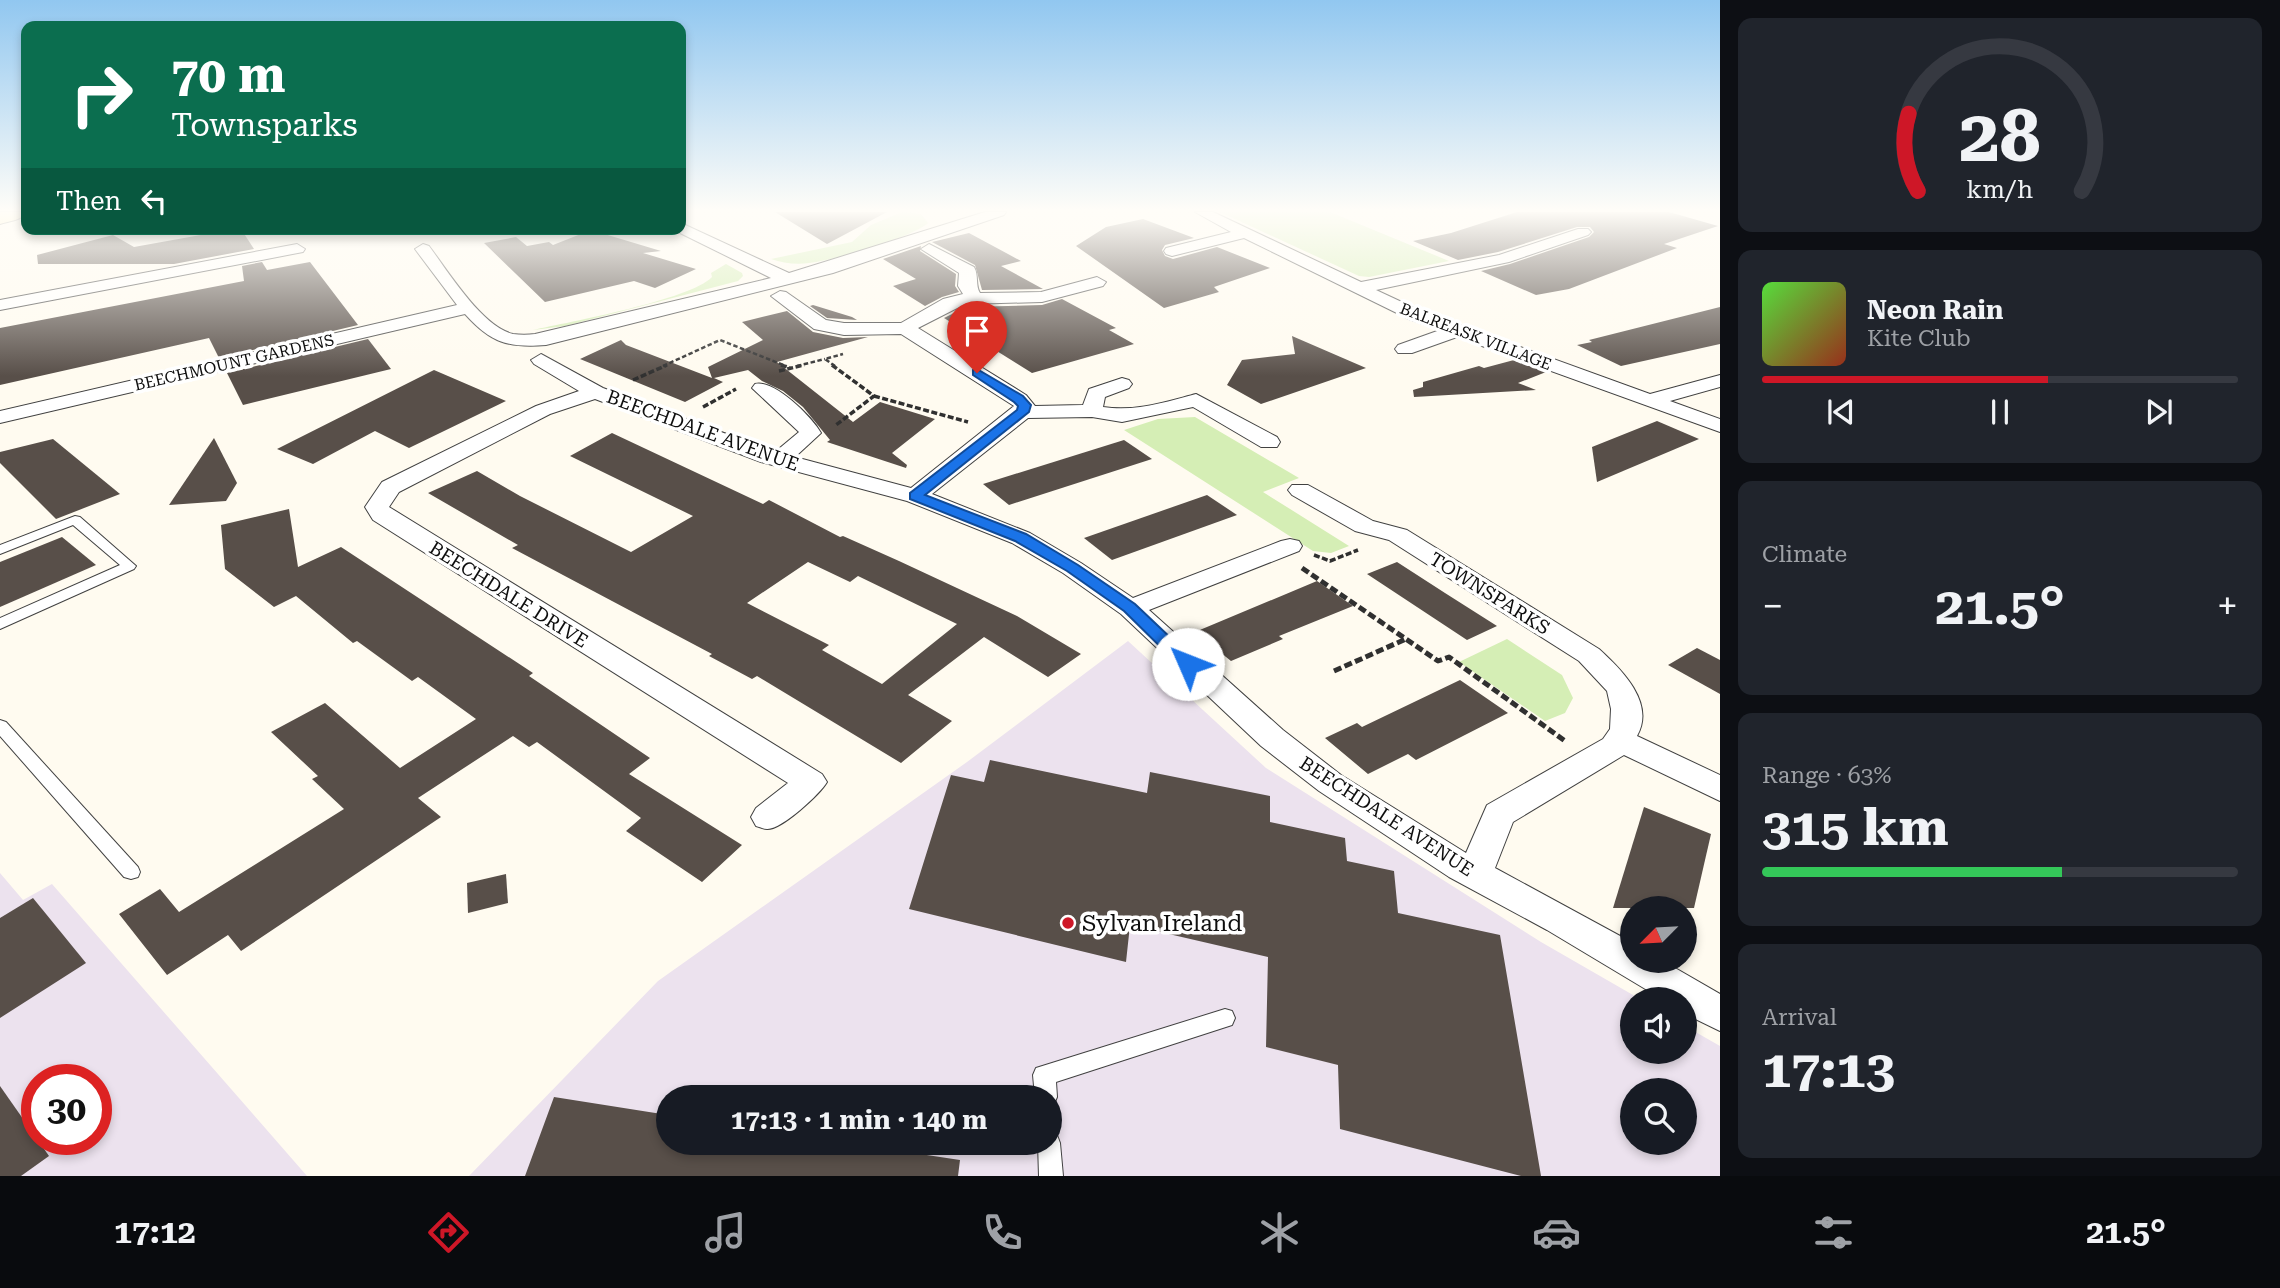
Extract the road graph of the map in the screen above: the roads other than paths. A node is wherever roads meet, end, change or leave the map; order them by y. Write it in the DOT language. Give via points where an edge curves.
graph roads {
  1 [pos="202,267"];
  2 [pos="438,267"];
  3 [pos="747,267"];
  4 [pos="833,267"];
  5 [pos="961,267"];
  6 [pos="1316,267"];
  7 [pos="1464,267"];
  8 [pos="1097,282"];
  9 [pos="783,288"];
  10 [pos="1359,288"];
  11 [pos="974,299"];
  12 [pos="0,305"];
  13 [pos="469,308"];
  14 [pos="905,328"];
  15 [pos="1455,331"];
  16 [pos="1405,349"];
  17 [pos="541,360"];
  18 [pos="1720,381"];
  19 [pos="1122,384"];
  20 [pos="762,388"];
  21 [pos="599,393"];
  22 [pos="1650,400"];
  23 [pos="1091,411"];
  24 [pos="1023,412"];
  25 [pos="0,417"];
  26 [pos="1720,426"];
  27 [pos="1269,442"];
  28 [pos="779,460"];
  29 [pos="1300,490"];
  30 [pos="915,496"];
  31 [pos="1284,548"];
  32 [pos="0,550"];
  33 [pos="1130,608"];
  34 [pos="0,624"];
  35 [pos="0,726"];
  36 [pos="1619,740"];
  37 [pos="1720,789"];
  38 [pos="768,817"];
  39 [pos="131,872"];
  40 [pos="1475,874"];
  41 [pos="1720,1014"];
  42 [pos="1225,1018"];
  43 [pos="1044,1085"];
  44 [pos="1049,1155"];
  45 [pos="1051,1176"];
  1 -- 12 [label="street"];
  2 -- 13 [label="street"];
  3 -- 9 [label="street"];
  4 -- 9 [label="street"];
  5 -- 11 [label="street" via="968,271 967,286"];
  6 -- 10 [label="street, BALREASK VILLAGE"];
  7 -- 10 [label="street"];
  8 -- 11 [label="street" via="1042,297"];
  9 -- 13 [label="street" via="529,341 503,337"];
  9 -- 14 [label="street" via="820,325"];
  10 -- 15 [label="street, BALREASK VILLAGE"];
  11 -- 14 [label="street" via="949,303"];
  13 -- 25 [label="street, BEECHMOUNT GARDENS"];
  14 -- 24 [label="street" via="1019,399"];
  15 -- 16 [label="street"];
  15 -- 22 [label="street, BALREASK VILLAGE"];
  17 -- 21 [label="street, BEECHDALE AVENUE"];
  18 -- 22 [label="street"];
  19 -- 23 [label="street" via="1096,393"];
  20 -- 28 [label="street" via="810,433"];
  21 -- 28 [label="street, BEECHDALE AVENUE"];
  21 -- 38 [label="street, BEECHDALE DRIVE" via="543,410 390,487 377,507 382,515 810,782"];
  22 -- 26 [label="street, BALREASK VILLAGE"];
  23 -- 24 [label="street"];
  23 -- 27 [label="street" via="1122,416 1196,400"];
  24 -- 30 [label="street"];
  28 -- 30 [label="street, BEECHDALE AVENUE"];
  29 -- 36 [label="street, TOWNSPARKS" via="1364,526 1398,535 1589,655 1622,690 1625,730"];
  30 -- 33 [label="street, BEECHDALE AVENUE" via="1021,537"];
  31 -- 33 [label="street"];
  32 -- 34 [label="lane" via="75,520 129,566"];
  33 -- 40 [label="street, BEECHDALE AVENUE" via="1300,760"];
  35 -- 39 [label="lane"];
  36 -- 37 [label="street"];
  36 -- 40 [label="street" via="1499,814"];
  40 -- 41 [label="street, BEECHDALE AVENUE"];
  42 -- 43 [label="lane" via="1044,1075"];
  44 -- 45 [label="lane"];
}
